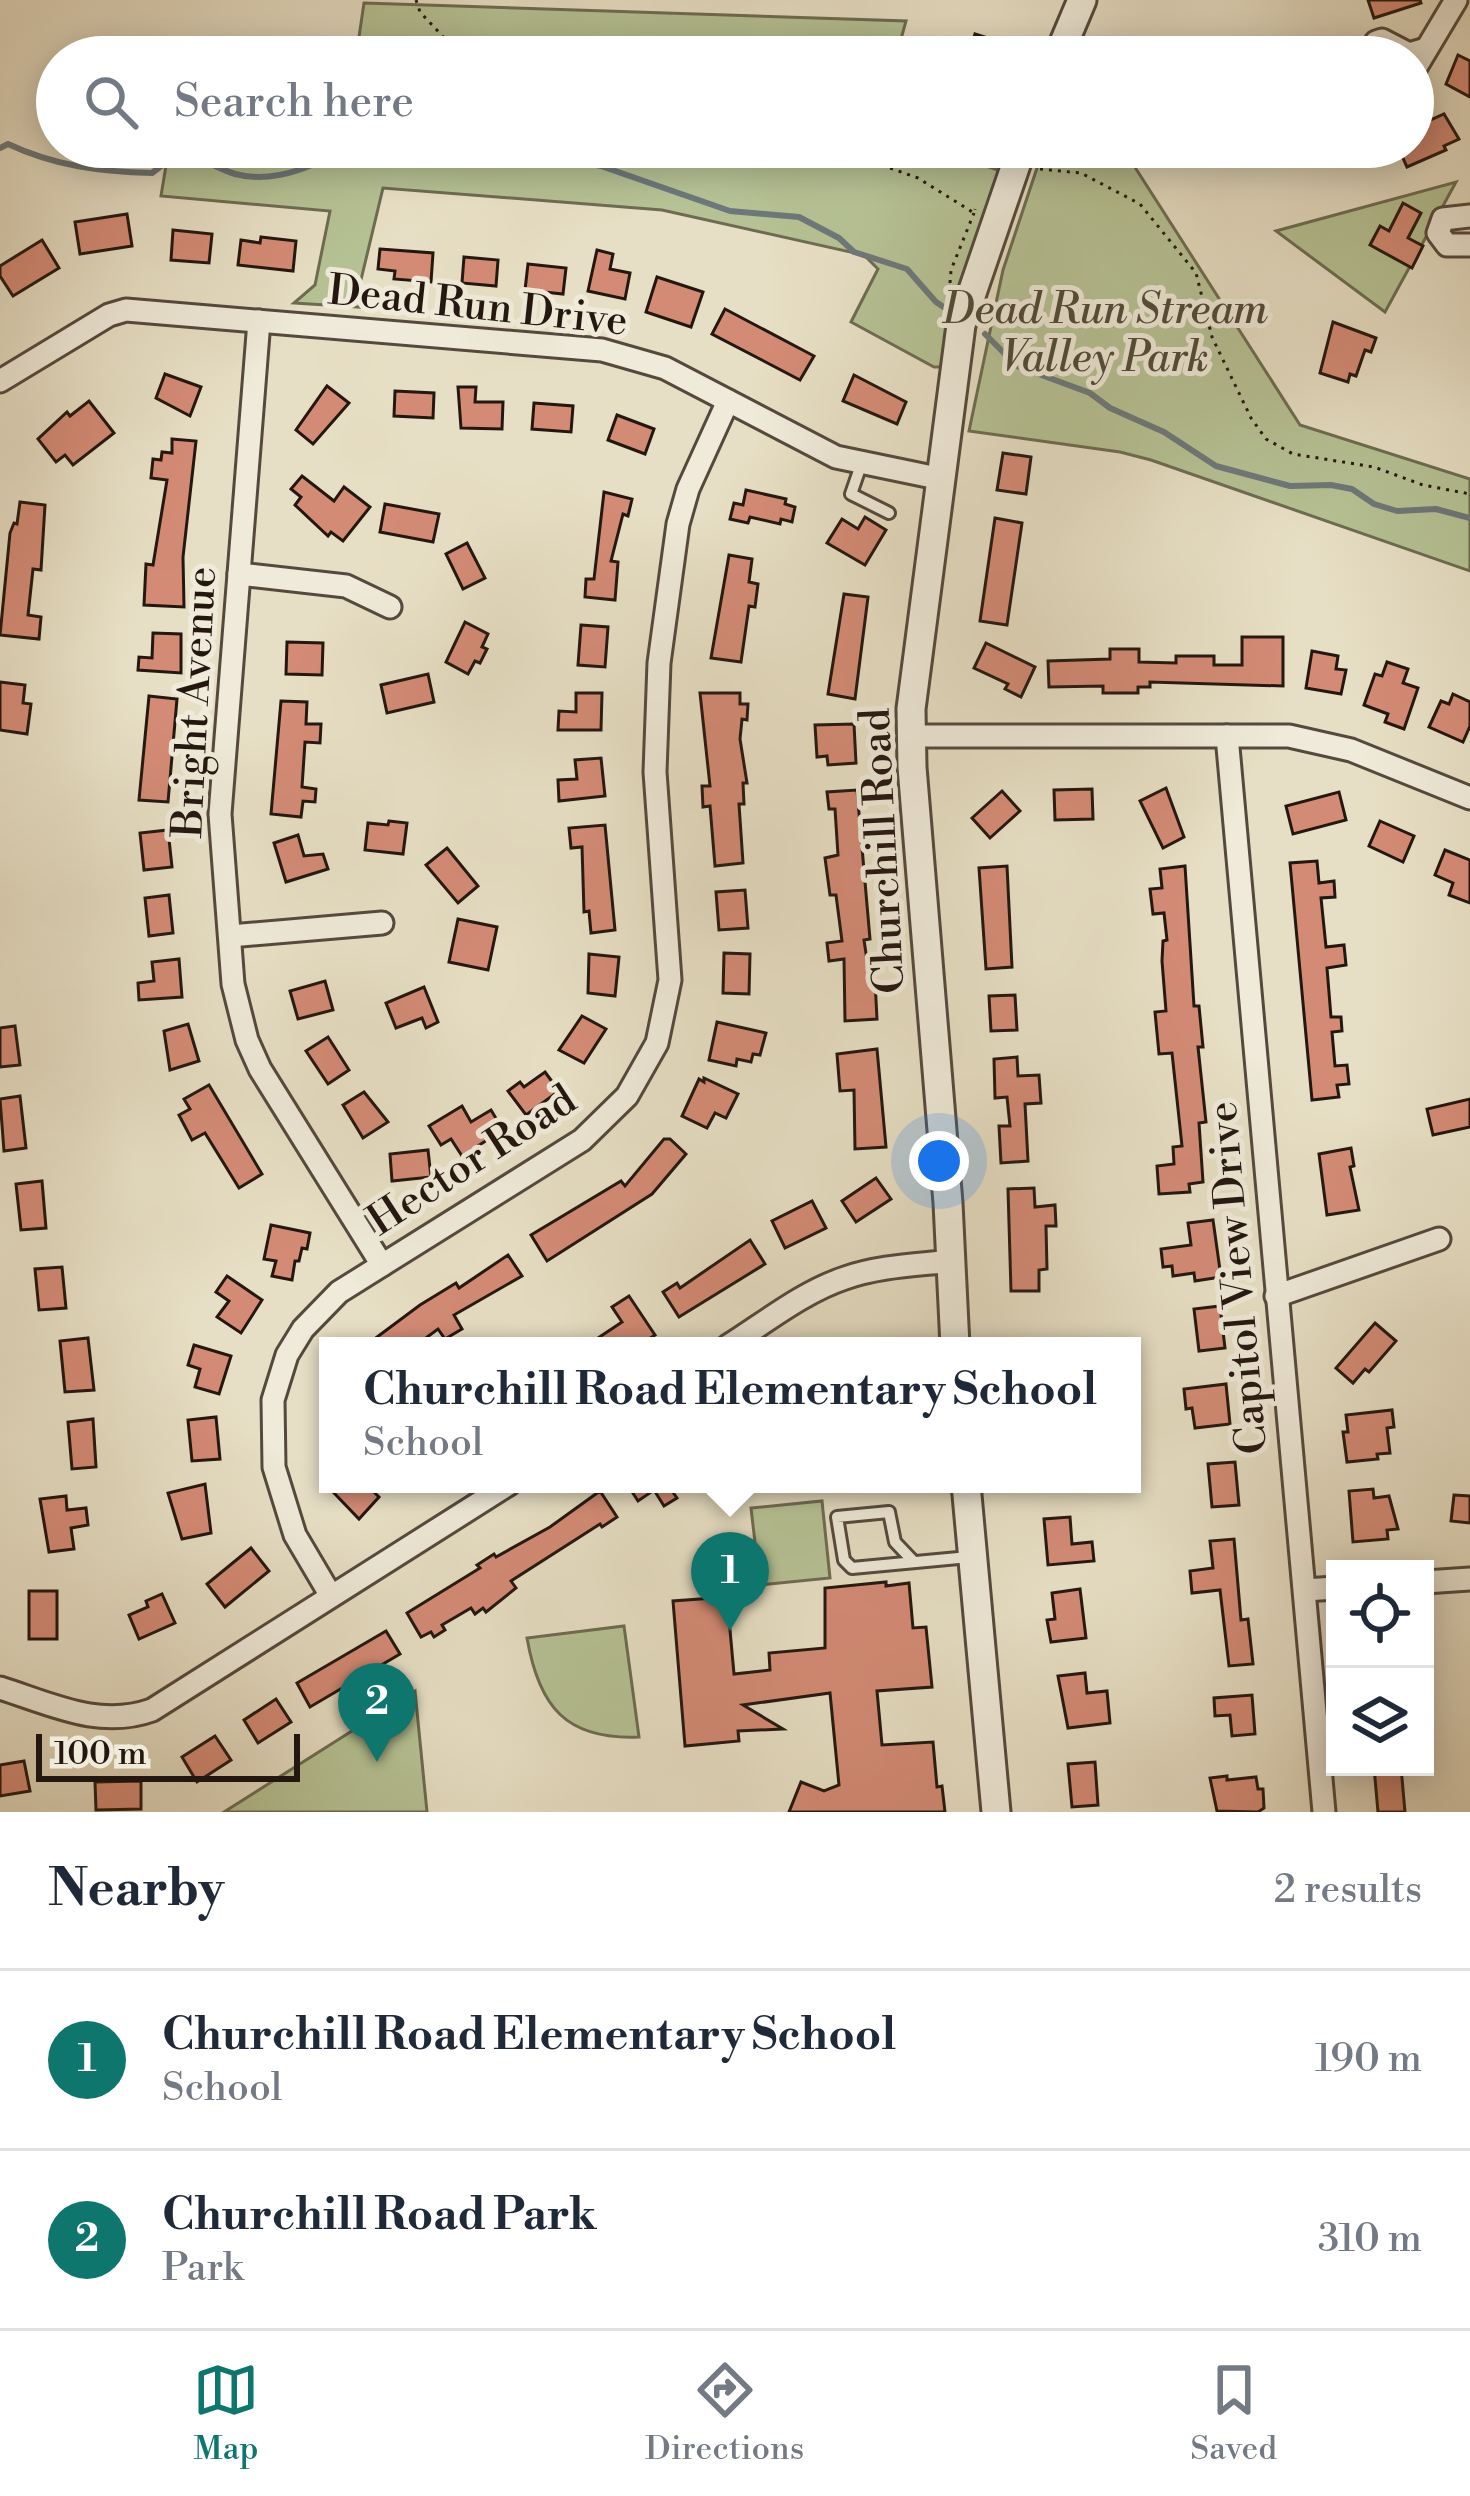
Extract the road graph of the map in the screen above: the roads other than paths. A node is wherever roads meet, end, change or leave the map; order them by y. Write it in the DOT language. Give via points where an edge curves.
graph roads {
  1 [pos="1082,0"];
  2 [pos="1456,0"];
  3 [pos="1067,36"];
  4 [pos="1434,36"];
  5 [pos="1014,168"];
  6 [pos="1470,216"];
  7 [pos="1470,245"];
  8 [pos="259,321"];
  9 [pos="0,381"];
  10 [pos="728,401"];
  11 [pos="861,465"];
  12 [pos="942,479"];
  13 [pos="889,513"];
  14 [pos="239,574"];
  15 [pos="390,607"];
  16 [pos="910,736"];
  17 [pos="1227,736"];
  18 [pos="1470,799"];
  19 [pos="382,923"];
  20 [pos="230,936"];
  21 [pos="1439,1239"];
  22 [pos="951,1261"];
  23 [pos="382,1265"];
  24 [pos="1276,1296"];
  25 [pos="742,1337"];
  26 [pos="955,1337"];
  27 [pos="495,1493"];
  28 [pos="966,1493"];
  29 [pos="972,1557"];
  30 [pos="914,1562"];
  31 [pos="1470,1579"];
  32 [pos="1434,1581"];
  33 [pos="1326,1589"];
  34 [pos="1305,1590"];
  35 [pos="331,1596"];
  36 [pos="0,1688"];
  37 [pos="996,1812"];
  38 [pos="1324,1812"];
  1 -- 3 [label="street"];
  2 -- 4 [label="street"];
  5 -- 12 [label="street, Churchill Road" via="961,326"];
  6 -- 7 [label="street" via="1444,219 1438,233 1447,244"];
  8 -- 9 [label="street, Dead Run Drive" via="126,310"];
  8 -- 10 [label="street, Dead Run Drive" via="602,350 665,368"];
  8 -- 14 [label="street, Bright Avenue"];
  10 -- 11 [label="street, Dead Run Drive"];
  10 -- 23 [label="street, Hector Road" via="678,524 658,663 655,772 670,980 657,1043 627,1096 582,1140"];
  11 -- 12 [label="street, Dead Run Drive"];
  11 -- 13 [label="lane" via="851,494"];
  12 -- 16 [label="street, Churchill Road"];
  14 -- 15 [label="street" via="346,586"];
  14 -- 20 [label="street, Bright Avenue" via="220,814"];
  16 -- 17 [label="street"];
  16 -- 22 [label="street, Churchill Road"];
  17 -- 18 [label="street" via="1321,741"];
  17 -- 24 [label="street, Capitol View Drive"];
  19 -- 20 [label="street"];
  20 -- 23 [label="street, Bright Avenue" via="238,1011 260,1069"];
  21 -- 24 [label="street"];
  22 -- 25 [label="street" via="846,1278"];
  22 -- 26 [label="street, Churchill Road"];
  23 -- 35 [label="street, Hector Road" via="339,1292 303,1329 273,1400 283,1503"];
  24 -- 34 [label="street, Capitol View Drive"];
  27 -- 35 [label="street"];
  28 -- 29 [label="street"];
  29 -- 30 [label="lane"];
  29 -- 37 [label="street"];
  30 -- 30 [label="lane" via="852,1568 838,1517 889,1512 895,1542"];
  31 -- 32 [label="street"];
  33 -- 34 [label="street"];
  34 -- 38 [label="street, Capitol View Drive"];
  35 -- 36 [label="street" via="133,1717 91,1717"];
}
